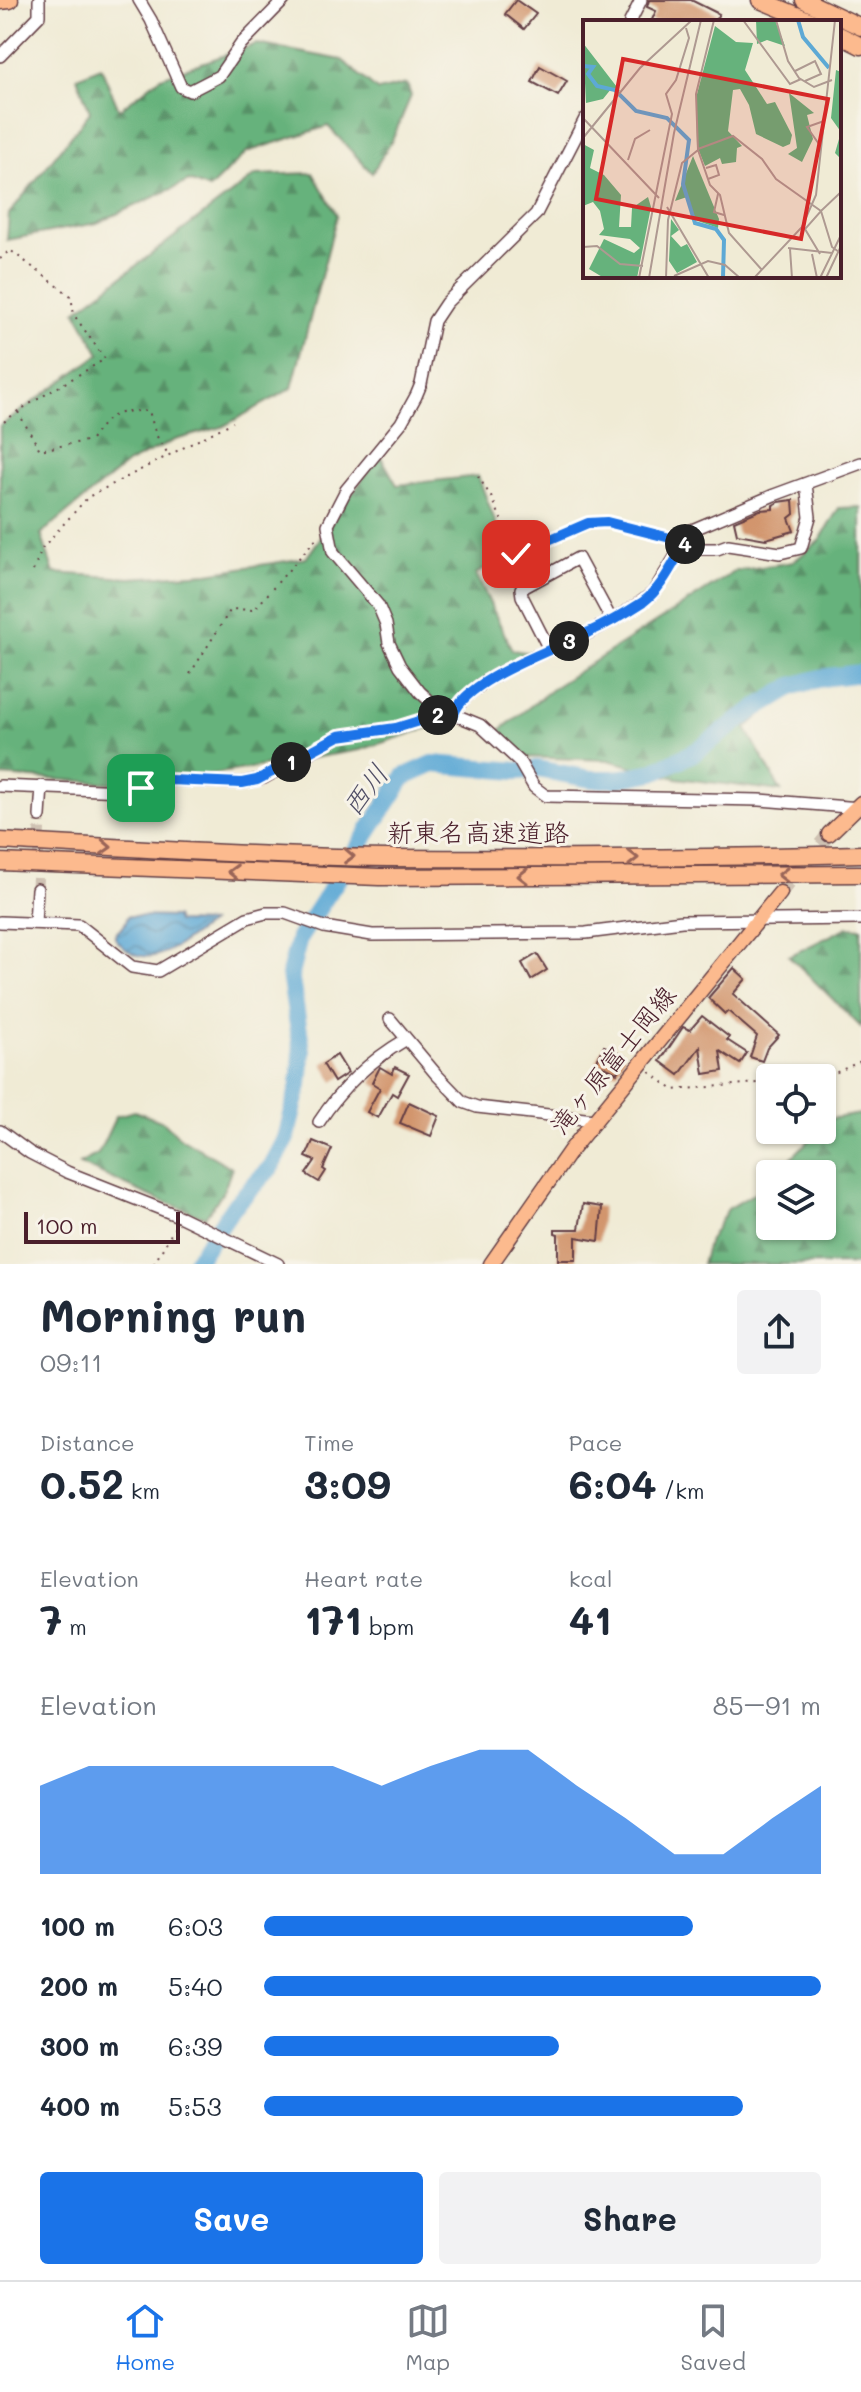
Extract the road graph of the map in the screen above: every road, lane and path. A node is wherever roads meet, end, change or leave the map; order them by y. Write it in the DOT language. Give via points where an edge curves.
graph roads {
  1 [pos="10,0"];
  2 [pos="39,0"];
  3 [pos="139,0"];
  4 [pos="284,0"];
  5 [pos="641,0"];
  6 [pos="760,0"];
  7 [pos="804,0"];
  8 [pos="0,1"];
  9 [pos="631,20"];
  10 [pos="809,20"];
  11 [pos="861,27"];
  12 [pos="841,36"];
  13 [pos="861,46"];
  14 [pos="0,56"];
  15 [pos="583,123"];
  16 [pos="0,259"];
  17 [pos="18,411"];
  18 [pos="233,422"];
  19 [pos="0,425"];
  20 [pos="168,454"];
  21 [pos="861,463"];
  22 [pos="478,476"];
  23 [pos="806,484"];
  24 [pos="328,525"];
  25 [pos="686,542"];
  26 [pos="33,571"];
  27 [pos="611,619"];
  28 [pos="549,649"];
  29 [pos="190,674"];
  30 [pos="449,714"];
  31 [pos="0,786"];
  32 [pos="42,786"];
  33 [pos="859,806"];
  34 [pos="40,816"];
  35 [pos="829,834"];
  36 [pos="0,838"];
  37 [pos="861,854"];
  38 [pos="0,862"];
  39 [pos="76,866"];
  40 [pos="0,869"];
  41 [pos="861,874"];
  42 [pos="37,889"];
  43 [pos="780,893"];
  44 [pos="861,919"];
  45 [pos="758,921"];
  46 [pos="0,922"];
  47 [pos="35,923"];
  48 [pos="390,1019"];
  49 [pos="405,1040"];
  50 [pos="861,1061"];
  51 [pos="640,1064"];
  52 [pos="836,1073"];
  53 [pos="756,1083"];
  54 [pos="594,1120"];
  55 [pos="319,1122"];
  56 [pos="0,1131"];
  57 [pos="181,1217"];
  58 [pos="154,1264"];
  59 [pos="278,1264"];
  60 [pos="491,1264"];
  1 -- 8 [label="highway"];
  2 -- 14 [label="street" via="39,16"];
  3 -- 4 [label="street" via="181,87 190,91 219,76 241,44"];
  5 -- 9 [label="street"];
  6 -- 10 [label="highway"];
  7 -- 11 [label="highway"];
  12 -- 13 [label="highway"];
  15 -- 24 [label="street" via="536,214 434,321 416,396 401,423 346,490"];
  16 -- 17 [label="path" via="10,250 71,296 74,315 105,359"];
  17 -- 19 [label="path"];
  17 -- 20 [label="path" via="40,450 91,440 119,411 149,411"];
  18 -- 20 [label="path"];
  20 -- 26 [label="path" via="88,497 43,547"];
  21 -- 23 [label="street"];
  22 -- 25 [label="path" via="516,554 588,523 607,522"];
  23 -- 25 [label="street" via="692,530"];
  23 -- 25 [label="street" via="810,517 801,548 780,553 728,545 698,549"];
  24 -- 29 [label="path" via="254,610 231,609"];
  24 -- 30 [label="street" via="333,552 378,605 400,666 420,692"];
  25 -- 27 [label="street" via="653,593"];
  27 -- 28 [label="street"];
  27 -- 28 [label="street" via="578,558 521,589"];
  28 -- 30 [label="street" via="493,677"];
  30 -- 32 [label="street" via="339,736 250,782 170,780 124,791"];
  30 -- 33 [label="street" via="480,725 519,761 537,791 546,796"];
  31 -- 32 [label="street"];
  32 -- 34 [label="street"];
  33 -- 35 [label="main road"];
  36 -- 37 [label="highway, 新東名高速道路, one-way" via="387,858"];
  38 -- 39 [label="highway, 新東名高速道路"];
  39 -- 40 [label="street"];
  41 -- 39 [label="highway, 新東名高速道路, one-way" via="379,877"];
  42 -- 47 [label="street"];
  43 -- 45 [label="main road, 滝ヶ原富士岡線"];
  44 -- 45 [label="street"];
  45 -- 47 [label="street" via="682,921 586,933 372,935 266,913 247,918 158,971 132,967 79,925"];
  45 -- 51 [label="main road, 滝ヶ原富士岡線"];
  46 -- 47 [label="street"];
  48 -- 49 [label="street"];
  49 -- 54 [label="street" via="463,1102"];
  49 -- 55 [label="street" via="337,1094"];
  50 -- 52 [label="path"];
  51 -- 53 [label="path" via="673,1090"];
  51 -- 54 [label="main road, 滝ヶ原富士岡線"];
  54 -- 60 [label="main road, 滝ヶ原富士岡線"];
  56 -- 57 [label="street" via="67,1172"];
  57 -- 58 [label="path"];
  57 -- 59 [label="street"];
}
